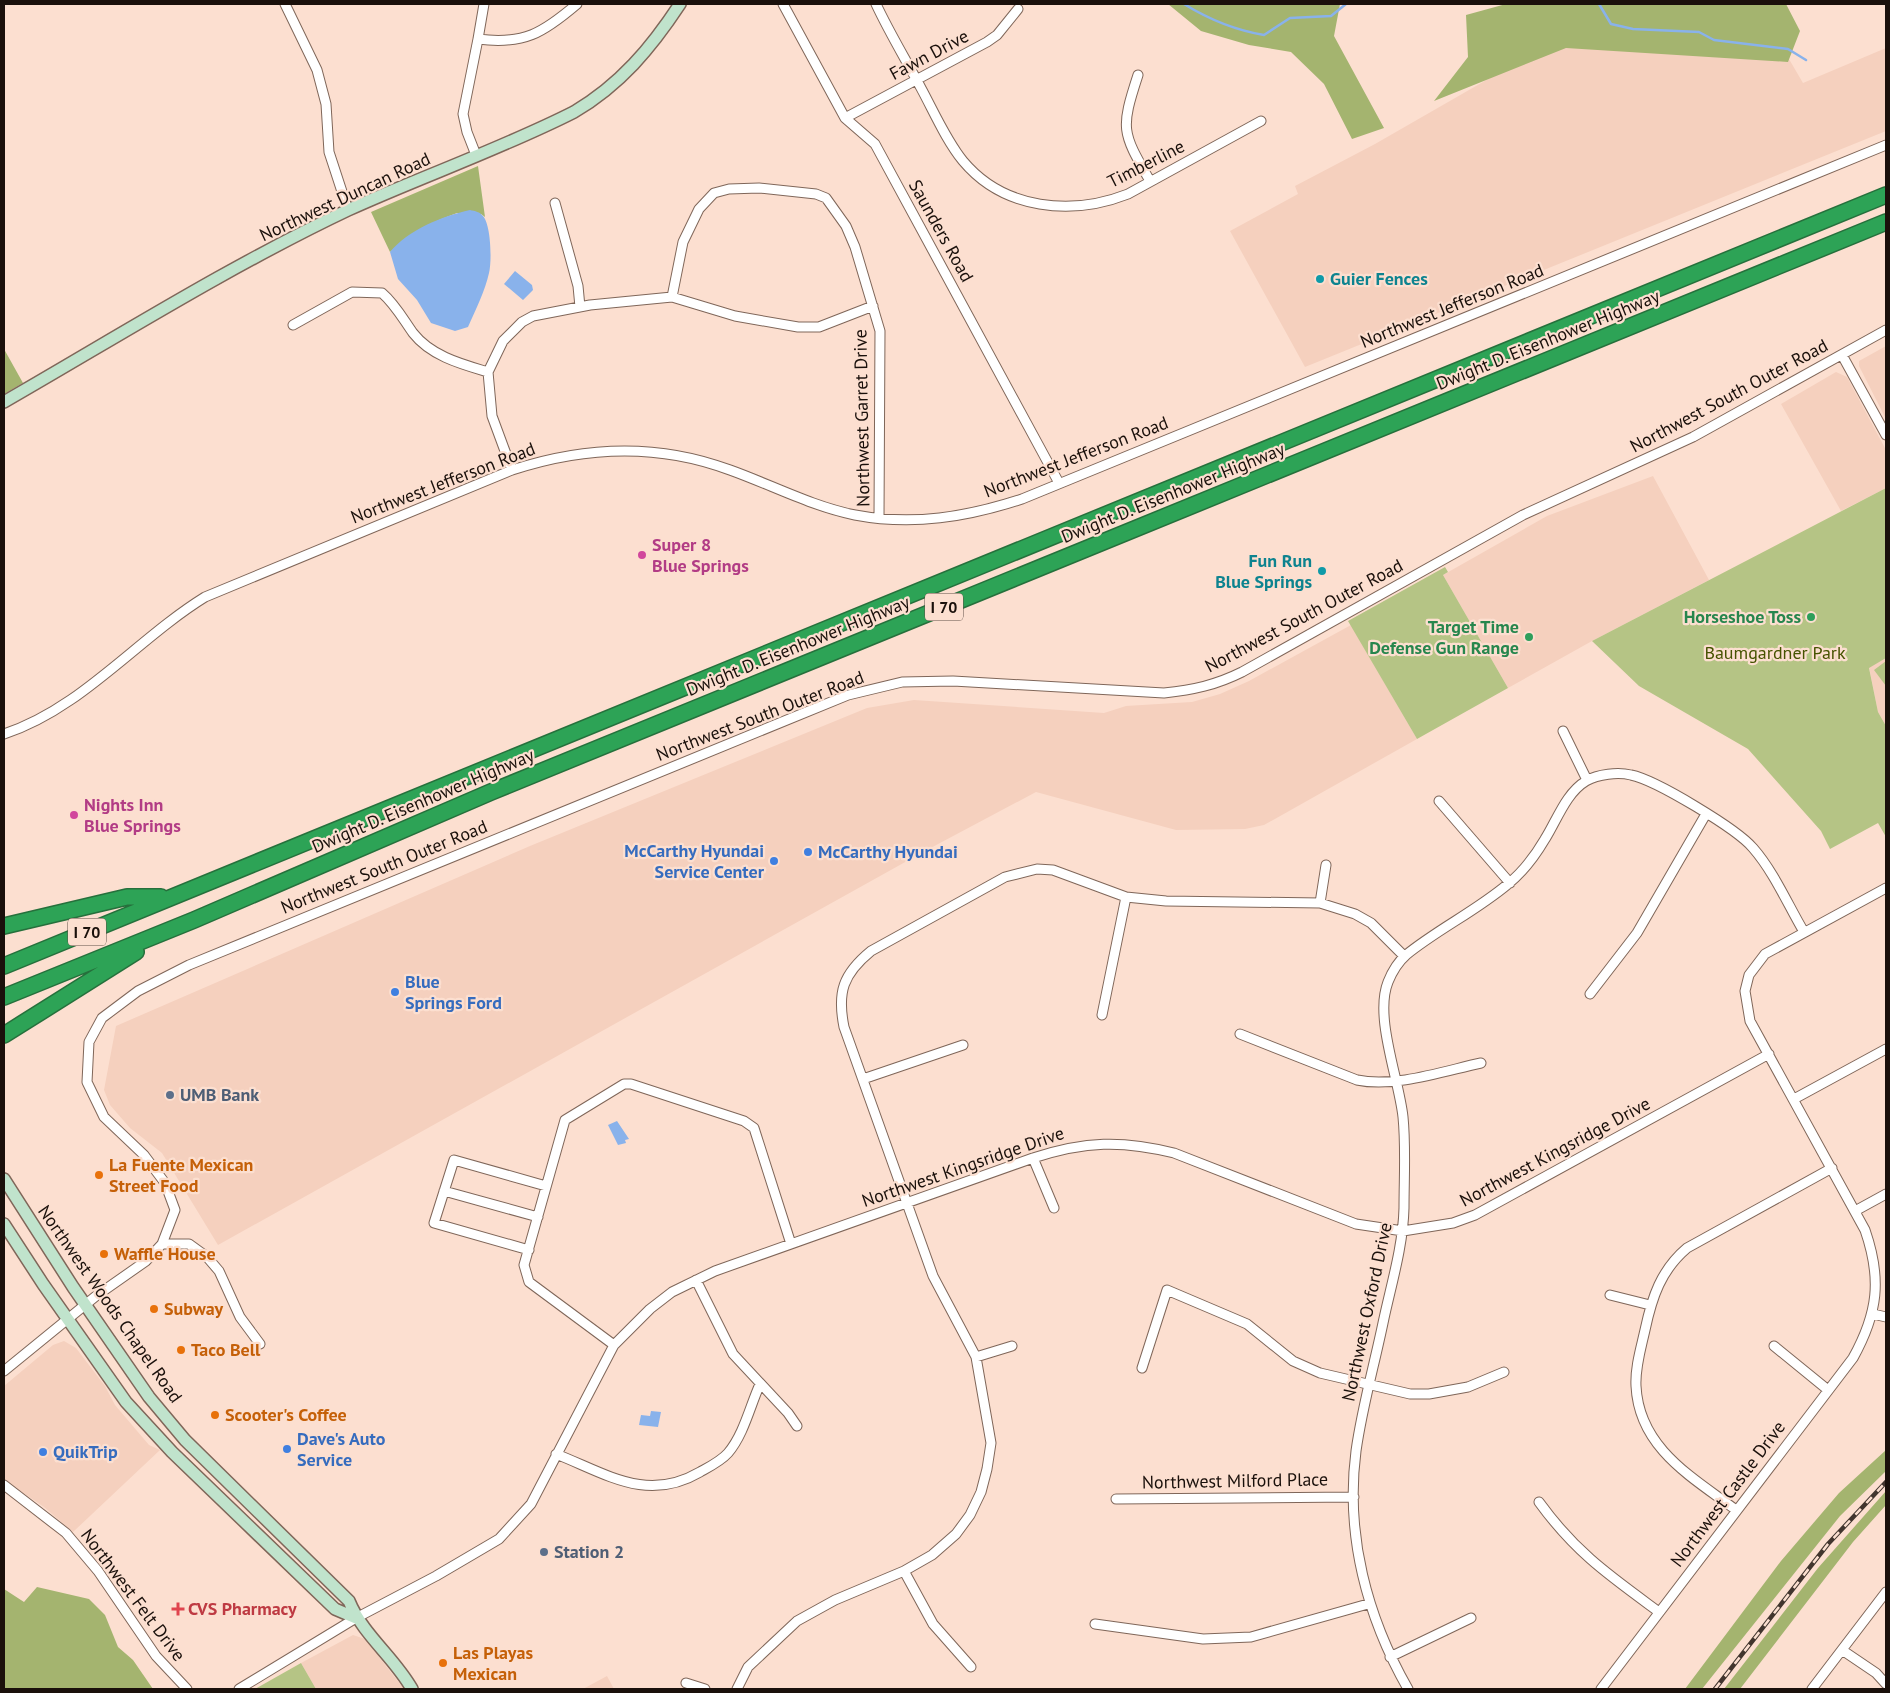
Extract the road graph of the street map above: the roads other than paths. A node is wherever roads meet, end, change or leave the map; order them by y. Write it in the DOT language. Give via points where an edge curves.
graph roads {
  1 [pos="285,4"];
  2 [pos="484,4"];
  3 [pos="577,4"];
  4 [pos="680,4"];
  5 [pos="783,4"];
  6 [pos="876,4"];
  7 [pos="1018,9"];
  8 [pos="478,39"];
  9 [pos="1138,75"];
  10 [pos="917,80"];
  11 [pos="845,118"];
  12 [pos="1261,121"];
  13 [pos="1886,145"];
  14 [pos="476,155"];
  15 [pos="1150,182"];
  16 [pos="1886,195"];
  17 [pos="555,203"];
  18 [pos="348,210"];
  19 [pos="1886,222"];
  20 [pos="672,297"];
  21 [pos="873,306"];
  22 [pos="580,307"];
  23 [pos="293,325"];
  24 [pos="1886,330"];
  25 [pos="1842,355"];
  26 [pos="488,372"];
  27 [pos="4,402"];
  28 [pos="1886,435"];
  29 [pos="512,470"];
  30 [pos="1059,483"];
  31 [pos="879,518"];
  32 [pos="1563,731"];
  33 [pos="4,734"];
  34 [pos="1587,780"];
  35 [pos="1439,801"];
  36 [pos="1706,814"];
  37 [pos="1326,865"];
  38 [pos="1510,883"];
  39 [pos="1886,888"];
  40 [pos="1126,897"];
  41 [pos="170,898"];
  42 [pos="1320,902"];
  43 [pos="194,920"];
  44 [pos="4,926"];
  45 [pos="1804,932"];
  46 [pos="1404,956"];
  47 [pos="4,966"];
  48 [pos="1590,994"];
  49 [pos="4,997"];
  50 [pos="1102,1015"];
  51 [pos="1240,1034"];
  52 [pos="4,1035"];
  53 [pos="963,1045"];
  54 [pos="1886,1049"];
  55 [pos="1769,1054"];
  56 [pos="1482,1063"];
  57 [pos="863,1079"];
  58 [pos="1396,1080"];
  59 [pos="1794,1099"];
  60 [pos="1033,1158"];
  61 [pos="1832,1168"];
  62 [pos="4,1179"];
  63 [pos="546,1186"];
  64 [pos="444,1191"];
  65 [pos="1886,1194"];
  66 [pos="908,1202"];
  67 [pos="1054,1208"];
  68 [pos="1855,1211"];
  69 [pos="538,1217"];
  70 [pos="4,1224"];
  71 [pos="1404,1231"];
  72 [pos="162,1244"];
  73 [pos="791,1244"];
  74 [pos="529,1250"];
  75 [pos="696,1280"];
  76 [pos="1610,1295"];
  77 [pos="85,1304"];
  78 [pos="1650,1305"];
  79 [pos="1873,1314"];
  80 [pos="1886,1317"];
  81 [pos="67,1319"];
  82 [pos="260,1344"];
  83 [pos="614,1346"];
  84 [pos="1012,1346"];
  85 [pos="1774,1346"];
  86 [pos="976,1357"];
  87 [pos="1142,1368"];
  88 [pos="4,1371"];
  89 [pos="1504,1372"];
  90 [pos="760,1384"];
  91 [pos="1369,1385"];
  92 [pos="1828,1390"];
  93 [pos="797,1426"];
  94 [pos="556,1454"];
  95 [pos="4,1485"];
  96 [pos="1354,1497"];
  97 [pos="1116,1499"];
  98 [pos="1539,1502"];
  99 [pos="1736,1510"];
  100 [pos="904,1571"];
  101 [pos="1886,1592"];
  102 [pos="1368,1604"];
  103 [pos="1660,1612"];
  104 [pos="356,1618"];
  105 [pos="1471,1618"];
  106 [pos="1094,1624"];
  107 [pos="1842,1650"];
  108 [pos="1390,1657"];
  109 [pos="972,1667"];
  110 [pos="686,1682"];
  111 [pos="1886,1684"];
  112 [pos="187,1689"];
  113 [pos="239,1689"];
  114 [pos="412,1689"];
  115 [pos="705,1689"];
  116 [pos="737,1689"];
  117 [pos="1408,1689"];
  118 [pos="1601,1689"];
  119 [pos="1812,1689"];
  1 -- 18 [label="street" via="316,70 326,104 329,152"];
  2 -- 8 [label="street"];
  3 -- 8 [label="street" via="556,22 529,37 500,42"];
  4 -- 14 [label="main road, Northwest Duncan Road" via="638,61 598,98 551,124"];
  5 -- 11 [label="street, Saunders Road"];
  6 -- 10 [label="street, Timberline"];
  7 -- 10 [label="street, Fawn Drive" via="997,36"];
  8 -- 14 [label="street" via="463,114"];
  9 -- 15 [label="street" via="1126,112 1126,137"];
  10 -- 11 [label="street, Fawn Drive"];
  10 -- 15 [label="street, Timberline" via="963,161 976,174 1007,194 1051,207 1072,207 1108,202"];
  11 -- 30 [label="street, Saunders Road" via="875,144"];
  12 -- 15 [label="street, Timberline"];
  13 -- 30 [label="street, Northwest Jefferson Road"];
  14 -- 18 [label="main road, Northwest Duncan Road"];
  16 -- 41 [label="highway, Dwight D. Eisenhower Highway / I 70"];
  17 -- 22 [label="street" via="578,286"];
  18 -- 27 [label="main road, Northwest Duncan Road" via="220,278"];
  19 -- 43 [label="highway, Dwight D. Eisenhower Highway / I 70" via="500,788"];
  20 -- 21 [label="street" via="735,316 798,327 819,327"];
  20 -- 21 [label="street, Northwest Garret Drive" via="683,242 699,209 714,194 729,189 759,188 826,198 846,226"];
  20 -- 22 [label="street"];
  21 -- 31 [label="street, Northwest Garret Drive" via="880,331"];
  22 -- 26 [label="street" via="543,313 522,322 503,341"];
  23 -- 26 [label="street" via="352,292 382,293 393,302 414,334 427,347 456,362"];
  24 -- 25 [label="street, Northwest South Outer Road"];
  25 -- 28 [label="street"];
  25 -- 72 [label="street, Northwest South Outer Road" via="1693,437 1523,515 1216,685 1164,693 953,681 902,682 876,687 839,699 164,977 138,991 102,1018 90,1042 87,1082 104,1116 144,1155 165,1183 175,1210"];
  26 -- 29 [label="street" via="492,416"];
  29 -- 31 [label="street, Northwest Jefferson Road" via="573,454 604,450 659,452 729,469 827,508"];
  29 -- 33 [label="street, Northwest Jefferson Road" via="205,597 159,628 90,685 32,722"];
  30 -- 31 [label="street, Northwest Jefferson Road" via="984,511 945,519"];
  32 -- 34 [label="street"];
  34 -- 36 [label="street" via="1606,774 1628,774 1644,779"];
  34 -- 38 [label="street, Northwest Oxford Drive" via="1564,806 1544,842"];
  35 -- 38 [label="street"];
  36 -- 45 [label="street" via="1724,823 1754,849"];
  36 -- 48 [label="street" via="1637,933"];
  37 -- 42 [label="street"];
  38 -- 46 [label="street, Northwest Oxford Drive" via="1490,900"];
  39 -- 45 [label="street"];
  40 -- 42 [label="street" via="1166,901"];
  40 -- 50 [label="street"];
  40 -- 57 [label="street" via="1053,870 1020,872 1005,877 871,950 850,972 840,996 844,1027"];
  41 -- 44 [label="highway" via="127,897"];
  41 -- 47 [label="highway, Dwight D. Eisenhower Highway / I 70"];
  42 -- 46 [label="street" via="1355,914 1371,924"];
  43 -- 49 [label="highway, Dwight D. Eisenhower Highway / I 70"];
  43 -- 52 [label="highway" via="110,966"];
  45 -- 55 [label="street" via="1766,954 1749,975 1746,1006 1750,1021"];
  46 -- 58 [label="street, Northwest Oxford Drive" via="1389,979 1383,996"];
  51 -- 58 [label="street" via="1357,1080 1372,1083"];
  53 -- 57 [label="street"];
  54 -- 59 [label="street"];
  55 -- 59 [label="street"];
  55 -- 71 [label="street, Northwest Kingsridge Drive" via="1475,1215 1453,1223"];
  56 -- 58 [label="street"];
  57 -- 66 [label="street"];
  58 -- 71 [label="street, Northwest Oxford Drive" via="1404,1132"];
  59 -- 61 [label="street"];
  60 -- 66 [label="street, Northwest Kingsridge Drive"];
  60 -- 67 [label="street"];
  60 -- 71 [label="street, Northwest Kingsridge Drive" via="1085,1144 1132,1144 1174,1153 1356,1224"];
  61 -- 68 [label="street, Northwest Castle Drive"];
  61 -- 78 [label="street" via="1687,1248 1663,1274"];
  62 -- 77 [label="main road, Northwest Woods Chapel Road"];
  63 -- 64 [label="street" via="454,1160"];
  63 -- 69 [label="street"];
  63 -- 73 [label="street" via="565,1120 624,1084 631,1084 744,1120 754,1128"];
  64 -- 69 [label="street"];
  64 -- 74 [label="street" via="434,1223"];
  65 -- 68 [label="street"];
  66 -- 73 [label="street, Northwest Kingsridge Drive"];
  66 -- 86 [label="street" via="933,1276"];
  68 -- 79 [label="street, Northwest Castle Drive" via="1865,1230 1875,1266"];
  69 -- 74 [label="street"];
  70 -- 81 [label="main road, Northwest Woods Chapel Road"];
  71 -- 91 [label="street, Northwest Oxford Drive"];
  72 -- 77 [label="street, Northwest South Outer Road" via="146,1261"];
  72 -- 82 [label="street" via="189,1244 207,1257 219,1271 240,1317"];
  73 -- 75 [label="street, Northwest Kingsridge Drive"];
  74 -- 83 [label="street" via="524,1265 529,1282"];
  75 -- 83 [label="street, Northwest Kingsridge Drive" via="672,1292 650,1309"];
  75 -- 90 [label="street" via="732,1354"];
  76 -- 78 [label="street"];
  77 -- 81 [label="street, Northwest South Outer Road"];
  77 -- 104 [label="main road, Northwest Woods Chapel Road" via="149,1397 185,1440 349,1602"];
  78 -- 99 [label="street" via="1636,1384 1641,1417 1649,1434 1670,1460"];
  79 -- 80 [label="street"];
  79 -- 92 [label="street, Northwest Castle Drive" via="1853,1358"];
  81 -- 88 [label="street, Northwest South Outer Road"];
  81 -- 104 [label="main road, Northwest Woods Chapel Road" via="126,1402 172,1452 335,1608"];
  83 -- 94 [label="street, Northwest Kingsridge Drive"];
  84 -- 86 [label="street"];
  85 -- 92 [label="street"];
  86 -- 100 [label="street" via="991,1443 981,1492 956,1534 932,1556"];
  87 -- 91 [label="street" via="1167,1290 1247,1324 1293,1361 1320,1373"];
  89 -- 91 [label="street" via="1468,1387 1429,1394 1410,1394"];
  90 -- 93 [label="street"];
  90 -- 94 [label="street" via="741,1432 728,1453 678,1483 661,1487 629,1483"];
  91 -- 96 [label="street, Northwest Oxford Drive" via="1356,1454"];
  92 -- 99 [label="street, Northwest Castle Drive"];
  94 -- 104 [label="street, Northwest Kingsridge Drive" via="531,1504 499,1539"];
  95 -- 112 [label="street, Northwest Felt Drive" via="66,1534 98,1570 156,1656"];
  96 -- 97 [label="street, Northwest Milford Place"];
  96 -- 102 [label="street, Northwest Oxford Drive" via="1357,1546"];
  98 -- 103 [label="street" via="1560,1531 1582,1553"];
  99 -- 103 [label="street, Northwest Castle Drive"];
  100 -- 109 [label="street" via="932,1624"];
  100 -- 116 [label="street" via="849,1593 797,1621 748,1667"];
  101 -- 107 [label="street"];
  102 -- 106 [label="street" via="1251,1637 1203,1639"];
  102 -- 108 [label="street, Northwest Oxford Drive"];
  103 -- 118 [label="street, Northwest Castle Drive"];
  104 -- 113 [label="street, Northwest Kingsridge Drive"];
  104 -- 114 [label="main road, Northwest Woods Chapel Road" via="387,1653"];
  105 -- 108 [label="street"];
  107 -- 111 [label="street" via="1876,1673"];
  107 -- 119 [label="street"];
  108 -- 117 [label="street, Northwest Oxford Drive"];
  110 -- 115 [label="street"];
}
